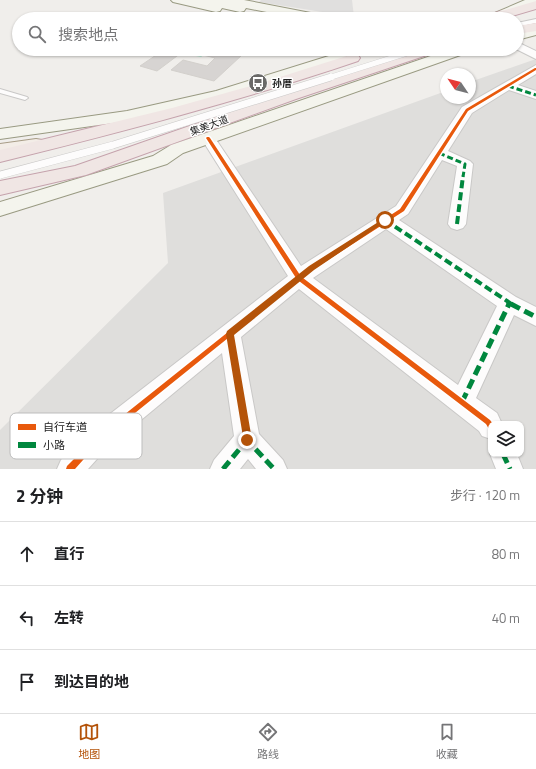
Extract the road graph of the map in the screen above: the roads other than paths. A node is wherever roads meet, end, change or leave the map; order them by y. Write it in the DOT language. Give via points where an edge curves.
graph roads {
  1 [pos="202,0"];
  2 [pos="226,0"];
  3 [pos="535,0"];
  4 [pos="171,1"];
  5 [pos="536,5"];
  6 [pos="217,12"];
  7 [pos="230,12"];
  8 [pos="261,12"];
  9 [pos="286,12"];
  10 [pos="510,12"];
  11 [pos="515,12"];
  12 [pos="536,12"];
  13 [pos="524,14"];
  14 [pos="536,21"];
  15 [pos="524,24"];
  16 [pos="536,26"];
  17 [pos="524,29"];
  18 [pos="536,31"];
  19 [pos="524,34"];
  20 [pos="524,49"];
  21 [pos="339,56"];
  22 [pos="341,56"];
  23 [pos="402,56"];
  24 [pos="404,56"];
  25 [pos="444,56"];
  26 [pos="536,56"];
  27 [pos="536,69"];
  28 [pos="304,74"];
  29 [pos="276,77"];
  30 [pos="508,86"];
  31 [pos="0,91"];
  32 [pos="536,95"];
  33 [pos="25,98"];
  34 [pos="0,134"];
  35 [pos="85,136"];
  36 [pos="208,138"];
  37 [pos="0,149"];
  38 [pos="439,153"];
  39 [pos="0,156"];
  40 [pos="80,171"];
  41 [pos="0,175"];
  42 [pos="0,188"];
  43 [pos="0,195"];
  44 [pos="0,209"];
  45 [pos="385,220"];
  46 [pos="457,224"];
  47 [pos="299,278"];
  48 [pos="509,303"];
  49 [pos="536,317"];
  50 [pos="230,334"];
  51 [pos="462,402"];
  52 [pos="131,413"];
  53 [pos="488,422"];
  54 [pos="247,440"];
  55 [pos="504,457"];
  56 [pos="79,459"];
  57 [pos="70,469"];
  58 [pos="223,469"];
  59 [pos="274,469"];
  60 [pos="510,469"];
  1 -- 8 [label="main road"];
  2 -- 9 [label="main road"];
  3 -- 10 [label="main road"];
  4 -- 6 [label="main road"];
  4 -- 7 [label="main road"];
  5 -- 11 [label="highway"];
  12 -- 13 [label="highway"];
  14 -- 15 [label="lane"];
  16 -- 17 [label="highway"];
  18 -- 19 [label="main road"];
  20 -- 26 [label="street"];
  21 -- 29 [label="main road"];
  22 -- 28 [label="highway, 集美大道"];
  23 -- 41 [label="lane, bridge" via="113,145"];
  24 -- 40 [label="highway, 集美大道"];
  25 -- 36 [label="main road"];
  27 -- 30 [label="street"];
  28 -- 29 [label="main road"];
  28 -- 35 [label="highway, 集美大道" via="222,100"];
  29 -- 34 [label="main road" via="220,95 127,116"];
  30 -- 32 [label="street"];
  30 -- 38 [label="street" via="467,110"];
  31 -- 33 [label="lane"];
  35 -- 37 [label="main road, 集美大道"];
  35 -- 39 [label="highway"];
  36 -- 44 [label="main road" via="177,149 160,160"];
  36 -- 47 [label="street"];
  38 -- 45 [label="street" via="402,210"];
  38 -- 46 [label="street" via="465,164"];
  40 -- 42 [label="highway"];
  40 -- 43 [label="main road, 集美大道"];
  45 -- 47 [label="street"];
  45 -- 48 [label="street"];
  47 -- 50 [label="street"];
  47 -- 51 [label="street"];
  48 -- 49 [label="street"];
  48 -- 51 [label="street"];
  50 -- 52 [label="street"];
  50 -- 54 [label="street"];
  51 -- 53 [label="street"];
  54 -- 58 [label="street"];
  54 -- 59 [label="street"];
  55 -- 60 [label="street"];
  56 -- 57 [label="street"];
}
